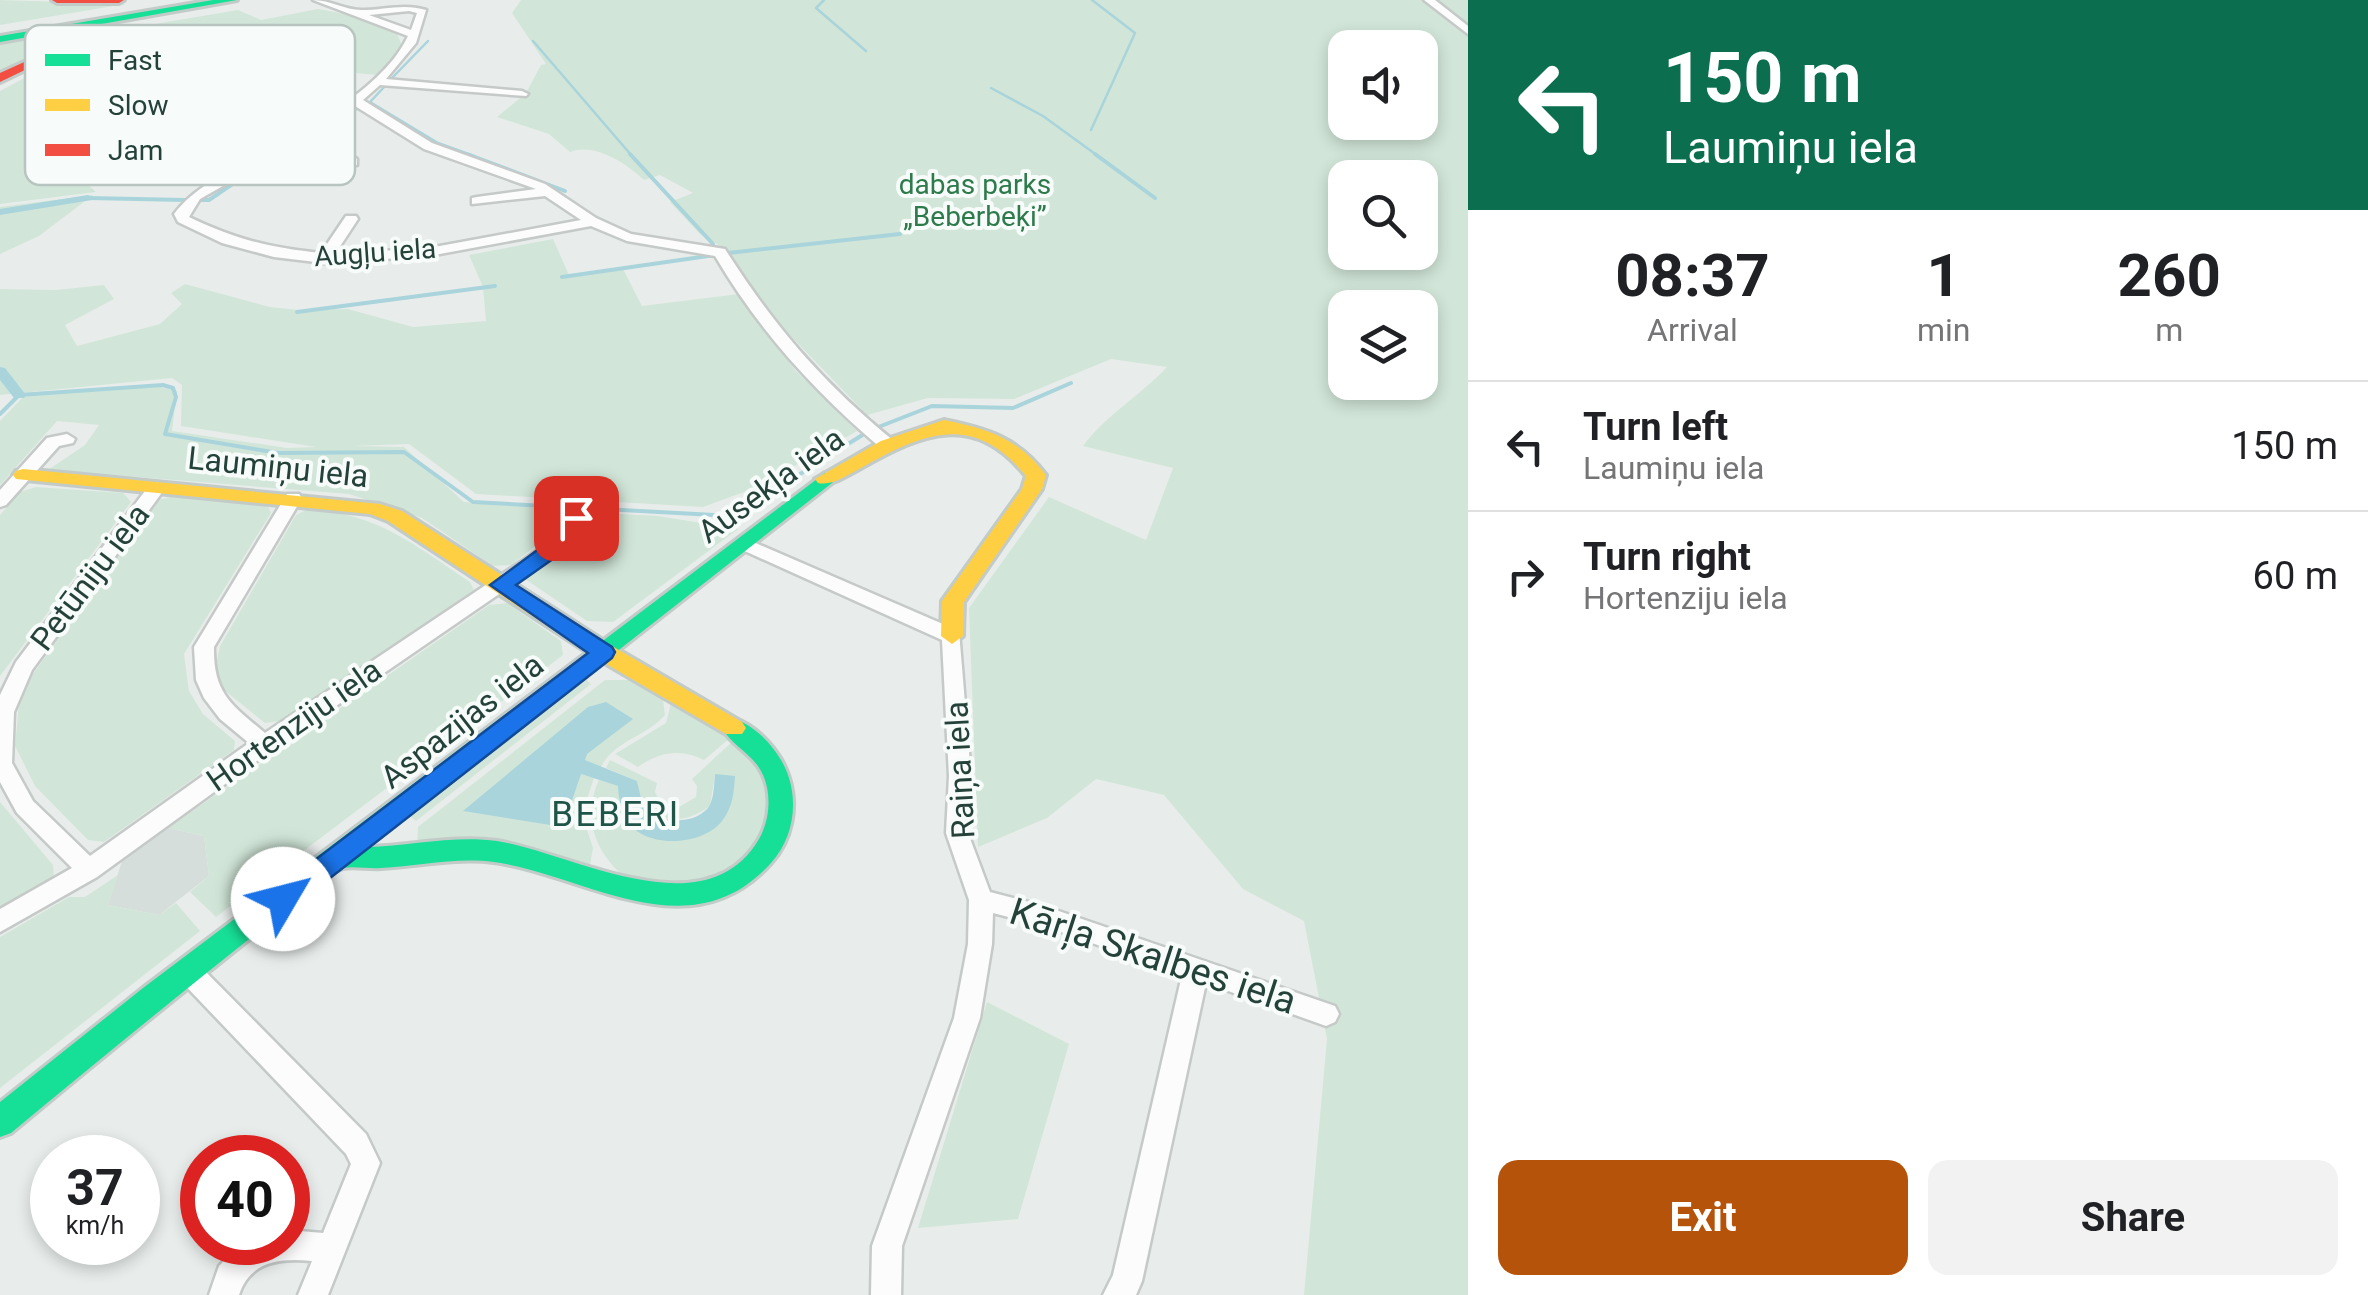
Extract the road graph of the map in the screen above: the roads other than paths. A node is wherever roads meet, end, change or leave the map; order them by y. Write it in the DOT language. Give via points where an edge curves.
graph roads {
  1 [pos="57,0"];
  2 [pos="93,0"];
  3 [pos="119,0"];
  4 [pos="232,0"];
  5 [pos="318,0"];
  6 [pos="1429,0"];
  7 [pos="181,5"];
  8 [pos="353,14"];
  9 [pos="1454,21"];
  10 [pos="1468,21"];
  11 [pos="36,25"];
  12 [pos="71,25"];
  13 [pos="124,25"];
  14 [pos="25,27"];
  15 [pos="0,30"];
  16 [pos="1468,32"];
  17 [pos="25,33"];
  18 [pos="412,34"];
  19 [pos="0,38"];
  20 [pos="25,66"];
  21 [pos="0,78"];
  22 [pos="384,78"];
  23 [pos="522,94"];
  24 [pos="356,101"];
  25 [pos="216,185"];
  26 [pos="550,191"];
  27 [pos="478,201"];
  28 [pos="351,219"];
  29 [pos="591,221"];
  30 [pos="324,260"];
  31 [pos="67,440"];
  32 [pos="888,445"];
  33 [pos="23,475"];
  34 [pos="157,486"];
  35 [pos="293,498"];
  36 [pos="0,502"];
  37 [pos="576,518"];
  38 [pos="744,544"];
  39 [pos="500,585"];
  40 [pos="952,636"];
  41 [pos="604,652"];
  42 [pos="264,744"];
  43 [pos="339,857"];
  44 [pos="89,870"];
  45 [pos="981,900"];
  46 [pos="0,921"];
  47 [pos="1196,969"];
  48 [pos="188,971"];
  49 [pos="1326,1014"];
  50 [pos="0,1122"];
  51 [pos="333,1249"];
  52 [pos="224,1295"];
  53 [pos="313,1295"];
  54 [pos="886,1295"];
  55 [pos="1118,1295"];
  1 -- 2 [label="main road"];
  2 -- 3 [label="main road"];
  4 -- 7 [label="main road"];
  5 -- 8 [label="street"];
  6 -- 9 [label="street"];
  7 -- 11 [label="main road"];
  7 -- 12 [label="main road"];
  7 -- 13 [label="main road"];
  8 -- 18 [label="street"];
  8 -- 18 [label="street" via="418,8 424,12"];
  9 -- 10 [label="street"];
  9 -- 16 [label="street"];
  14 -- 15 [label="main road"];
  17 -- 19 [label="main road"];
  18 -- 22 [label="street" via="408,51"];
  20 -- 21 [label="main road"];
  22 -- 23 [label="street"];
  22 -- 24 [label="street"];
  24 -- 26 [label="street" via="440,152"];
  25 -- 30 [label="street, Augļu iela" via="190,201 181,214 190,223 286,255"];
  26 -- 27 [label="street"];
  26 -- 29 [label="street"];
  28 -- 30 [label="street"];
  29 -- 30 [label="street, Augļu iela" via="496,240"];
  29 -- 32 [label="street" via="642,241 720,252 759,318 802,368"];
  31 -- 33 [label="street" via="53,442"];
  32 -- 38 [label="main road, Ausekļa iela" via="836,471"];
  32 -- 40 [label="main road, Ausekļa iela" via="957,426 1015,450 1036,475 952,602"];
  33 -- 34 [label="main road, Laumiņu iela"];
  33 -- 36 [label="street"];
  34 -- 35 [label="main road, Laumiņu iela"];
  34 -- 44 [label="street, Petūniju iela" via="23,667 3,712 0,763 25,807"];
  35 -- 39 [label="main road, Laumiņu iela" via="395,516"];
  35 -- 42 [label="street" via="204,647 201,672 208,693"];
  37 -- 39 [label="street, Hortenziju iela" via="563,542"];
  38 -- 40 [label="street"];
  38 -- 41 [label="main road, Ausekļa iela"];
  39 -- 41 [label="main road, Laumiņu iela"];
  39 -- 42 [label="street, Hortenziju iela"];
  40 -- 45 [label="street, Raiņa iela" via="957,833"];
  41 -- 43 [label="main road, Aspazijas iela"];
  41 -- 43 [label="main road" via="740,730 772,762 782,786 782,822 746,872 687,895 653,896 492,850"];
  42 -- 44 [label="street, Hortenziju iela"];
  43 -- 48 [label="main road, Aspazijas iela"];
  44 -- 46 [label="street, Hortenziju iela"];
  45 -- 47 [label="street, Kārļa Skalbes iela"];
  45 -- 54 [label="street, Raiņa iela" via="967,1018 888,1246"];
  47 -- 49 [label="street, Kārļa Skalbes iela"];
  47 -- 55 [label="street" via="1127,1281"];
  48 -- 50 [label="main road, Aspazijas iela"];
  48 -- 51 [label="street" via="366,1163"];
  51 -- 52 [label="street" via="298,1242 262,1246"];
  51 -- 53 [label="street"];
}
